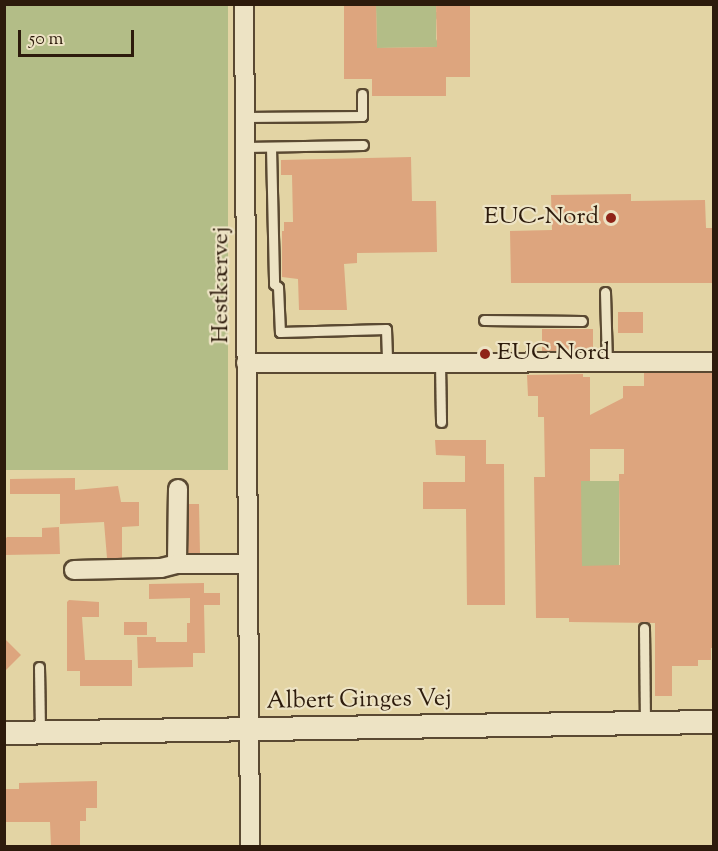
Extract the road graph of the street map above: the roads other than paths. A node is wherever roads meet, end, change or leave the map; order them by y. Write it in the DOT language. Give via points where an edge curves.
graph roads {
  1 [pos="244,4"];
  2 [pos="362,94"];
  3 [pos="245,117"];
  4 [pos="363,145"];
  5 [pos="245,147"];
  6 [pos="271,147"];
  7 [pos="605,292"];
  8 [pos="484,320"];
  9 [pos="582,321"];
  10 [pos="607,362"];
  11 [pos="714,362"];
  12 [pos="246,363"];
  13 [pos="387,363"];
  14 [pos="440,363"];
  15 [pos="441,422"];
  16 [pos="177,489"];
  17 [pos="177,564"];
  18 [pos="248,564"];
  19 [pos="74,570"];
  20 [pos="644,628"];
  21 [pos="39,667"];
  22 [pos="714,722"];
  23 [pos="645,724"];
  24 [pos="249,729"];
  25 [pos="4,733"];
  26 [pos="40,733"];
  27 [pos="249,846"];
  1 -- 3 [label="street, Hestkærvej"];
  2 -- 3 [label="lane" via="362,116"];
  3 -- 5 [label="street, Hestkærvej"];
  4 -- 6 [label="lane"];
  5 -- 6 [label="lane"];
  5 -- 12 [label="street, Hestkærvej"];
  6 -- 13 [label="lane" via="274,284 278,287 280,332 386,329"];
  7 -- 10 [label="lane"];
  8 -- 9 [label="lane"];
  10 -- 11 [label="street"];
  10 -- 14 [label="street"];
  12 -- 13 [label="street"];
  12 -- 18 [label="street, Hestkærvej"];
  13 -- 14 [label="street"];
  14 -- 15 [label="lane"];
  16 -- 17 [label="street"];
  17 -- 18 [label="street"];
  17 -- 19 [label="street" via="161,568"];
  18 -- 24 [label="street, Hestkærvej"];
  20 -- 23 [label="lane"];
  21 -- 26 [label="lane"];
  22 -- 23 [label="street, Albert Ginges Vej"];
  23 -- 24 [label="street, Albert Ginges Vej"];
  24 -- 26 [label="street, Albert Ginges Vej"];
  24 -- 27 [label="street, Hestkærvej"];
  25 -- 26 [label="street, Albert Ginges Vej"];
}
